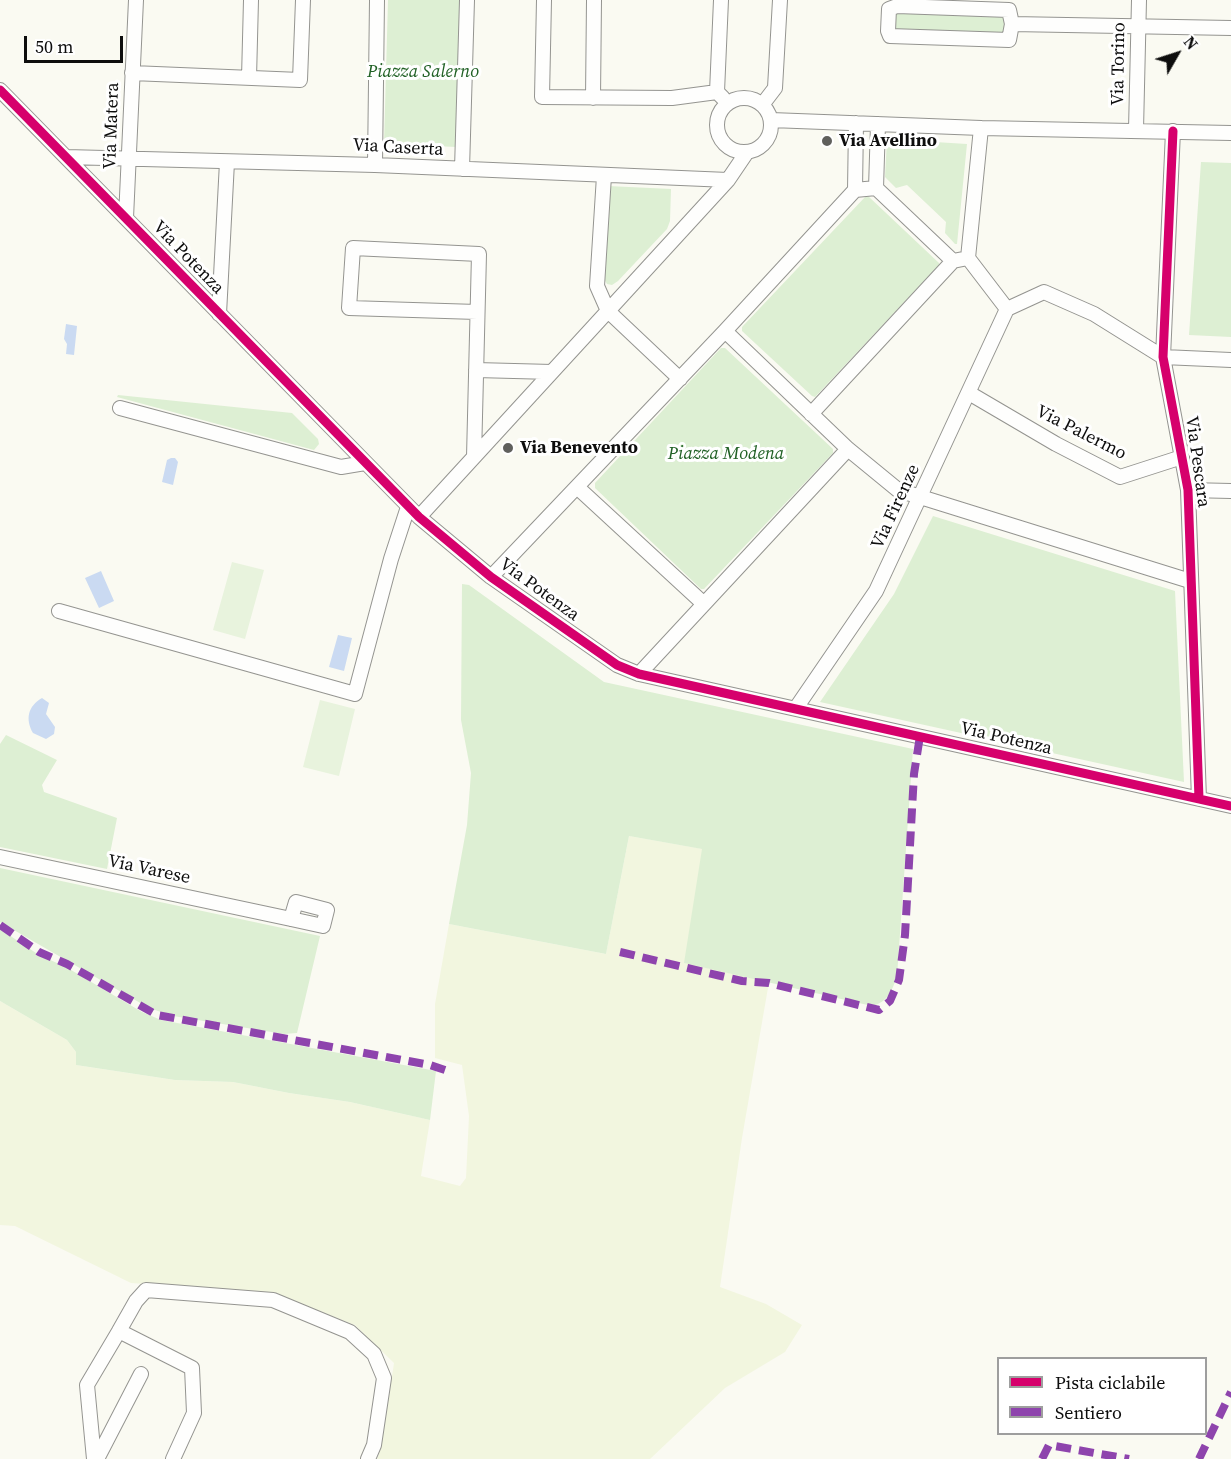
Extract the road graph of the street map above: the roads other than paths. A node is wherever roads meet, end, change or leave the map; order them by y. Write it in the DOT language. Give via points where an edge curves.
graph roads {
  1 [pos="136,0"];
  2 [pos="251,0"];
  3 [pos="303,0"];
  4 [pos="377,0"];
  5 [pos="466,0"];
  6 [pos="544,0"];
  7 [pos="594,0"];
  8 [pos="721,0"];
  9 [pos="780,0"];
  10 [pos="1139,0"];
  11 [pos="1012,24"];
  12 [pos="1138,26"];
  13 [pos="1231,28"];
  14 [pos="132,73"];
  15 [pos="249,78"];
  16 [pos="717,92"];
  17 [pos="1,93"];
  18 [pos="593,98"];
  19 [pos="728,102"];
  20 [pos="762,105"];
  21 [pos="771,120"];
  22 [pos="856,123"];
  23 [pos="878,124"];
  24 [pos="981,128"];
  25 [pos="1136,130"];
  26 [pos="1173,131"];
  27 [pos="1231,133"];
  28 [pos="747,152"];
  29 [pos="66,157"];
  30 [pos="129,158"];
  31 [pos="227,162"];
  32 [pos="375,165"];
  33 [pos="462,169"];
  34 [pos="604,176"];
  35 [pos="728,180"];
  36 [pos="876,188"];
  37 [pos="855,190"];
  38 [pos="126,218"];
  39 [pos="968,258"];
  40 [pos="953,261"];
  41 [pos="1007,309"];
  42 [pos="608,311"];
  43 [pos="477,312"];
  44 [pos="219,314"];
  45 [pos="725,331"];
  46 [pos="1163,357"];
  47 [pos="1231,360"];
  48 [pos="476,370"];
  49 [pos="552,372"];
  50 [pos="680,379"];
  51 [pos="969,393"];
  52 [pos="120,408"];
  53 [pos="811,414"];
  54 [pos="848,448"];
  55 [pos="474,457"];
  56 [pos="1182,457"];
  57 [pos="365,463"];
  58 [pos="577,487"];
  59 [pos="1188,490"];
  60 [pos="1231,491"];
  61 [pos="921,497"];
  62 [pos="408,507"];
  63 [pos="419,517"];
  64 [pos="491,577"];
  65 [pos="1190,581"];
  66 [pos="704,604"];
  67 [pos="58,611"];
  68 [pos="639,674"];
  69 [pos="796,708"];
  70 [pos="1198,799"];
  71 [pos="1231,806"];
  72 [pos="0,856"];
  73 [pos="291,919"];
  74 [pos="119,1331"];
  75 [pos="141,1374"];
  76 [pos="95,1459"];
  77 [pos="173,1459"];
  78 [pos="368,1459"];
  1 -- 14 [label="street, Via Matera"];
  2 -- 15 [label="street"];
  3 -- 15 [label="street" via="300,80"];
  4 -- 32 [label="street"];
  5 -- 33 [label="street"];
  6 -- 18 [label="street" via="542,97"];
  7 -- 18 [label="street"];
  8 -- 16 [label="street"];
  9 -- 20 [label="street" via="775,88"];
  10 -- 12 [label="street, Via Torino"];
  11 -- 11 [label="street" via="1009,40 890,36 888,31 889,9 897,6 1009,10"];
  11 -- 12 [label="street"];
  12 -- 13 [label="street"];
  12 -- 25 [label="street, Via Torino"];
  14 -- 15 [label="street"];
  14 -- 30 [label="street, Via Matera"];
  16 -- 18 [label="street" via="672,98"];
  16 -- 19 [label="street"];
  17 -- 29 [label="street, Via Potenza"];
  19 -- 20 [label="street" via="746,98"];
  19 -- 28 [label="street" via="717,117 718,135 729,148"];
  20 -- 21 [label="street"];
  21 -- 22 [label="street"];
  21 -- 28 [label="street" via="768,138"];
  22 -- 23 [label="street"];
  22 -- 37 [label="street"];
  23 -- 24 [label="street"];
  23 -- 36 [label="street"];
  24 -- 25 [label="street"];
  24 -- 39 [label="street"];
  25 -- 26 [label="street"];
  26 -- 27 [label="street"];
  26 -- 46 [label="street, Via Pescara"];
  28 -- 35 [label="street"];
  29 -- 30 [label="street, Via Caserta"];
  29 -- 38 [label="street, Via Potenza"];
  30 -- 31 [label="street, Via Caserta"];
  30 -- 38 [label="street, Via Matera"];
  31 -- 32 [label="street, Via Caserta"];
  31 -- 44 [label="street"];
  32 -- 33 [label="street, Via Caserta"];
  33 -- 34 [label="street, Via Caserta"];
  34 -- 35 [label="street, Via Caserta"];
  34 -- 42 [label="street" via="597,286"];
  35 -- 42 [label="street"];
  36 -- 37 [label="street"];
  36 -- 40 [label="street"];
  37 -- 45 [label="street"];
  38 -- 44 [label="street, Via Potenza"];
  39 -- 40 [label="street"];
  39 -- 41 [label="street"];
  40 -- 53 [label="street"];
  41 -- 46 [label="street" via="1044,292 1094,314"];
  41 -- 51 [label="street, Via Firenze"];
  42 -- 49 [label="street"];
  42 -- 50 [label="street"];
  43 -- 43 [label="street" via="479,254 352,248 349,308"];
  43 -- 48 [label="street"];
  44 -- 57 [label="street, Via Potenza"];
  45 -- 50 [label="street"];
  45 -- 53 [label="street"];
  46 -- 47 [label="street"];
  46 -- 56 [label="street, Via Pescara"];
  48 -- 49 [label="street"];
  48 -- 55 [label="street"];
  49 -- 55 [label="street"];
  50 -- 58 [label="street"];
  51 -- 56 [label="street, Via Palermo" via="1119,477"];
  51 -- 61 [label="street, Via Firenze"];
  52 -- 57 [label="street" via="341,467"];
  53 -- 54 [label="street"];
  54 -- 61 [label="street" via="898,490"];
  54 -- 66 [label="street"];
  55 -- 63 [label="street"];
  56 -- 59 [label="street, Via Pescara"];
  57 -- 62 [label="street, Via Potenza"];
  58 -- 64 [label="street"];
  58 -- 66 [label="street"];
  59 -- 60 [label="street"];
  59 -- 65 [label="street, Via Pescara"];
  61 -- 65 [label="street"];
  61 -- 69 [label="street, Via Firenze" via="876,591"];
  62 -- 63 [label="street, Via Potenza"];
  62 -- 67 [label="street" via="355,694"];
  63 -- 64 [label="street, Via Potenza"];
  64 -- 68 [label="street, Via Potenza" via="616,665"];
  65 -- 70 [label="street, Via Pescara"];
  66 -- 68 [label="street"];
  68 -- 69 [label="street, Via Potenza"];
  69 -- 70 [label="street, Via Potenza"];
  70 -- 71 [label="street, Via Potenza"];
  72 -- 73 [label="street, Via Varese"];
  74 -- 76 [label="street" via="87,1385"];
  74 -- 77 [label="street" via="192,1368 194,1413"];
  74 -- 78 [label="street" via="146,1290 273,1300 350,1332 374,1354 384,1378 374,1445"];
  75 -- 76 [label="street"];
}
